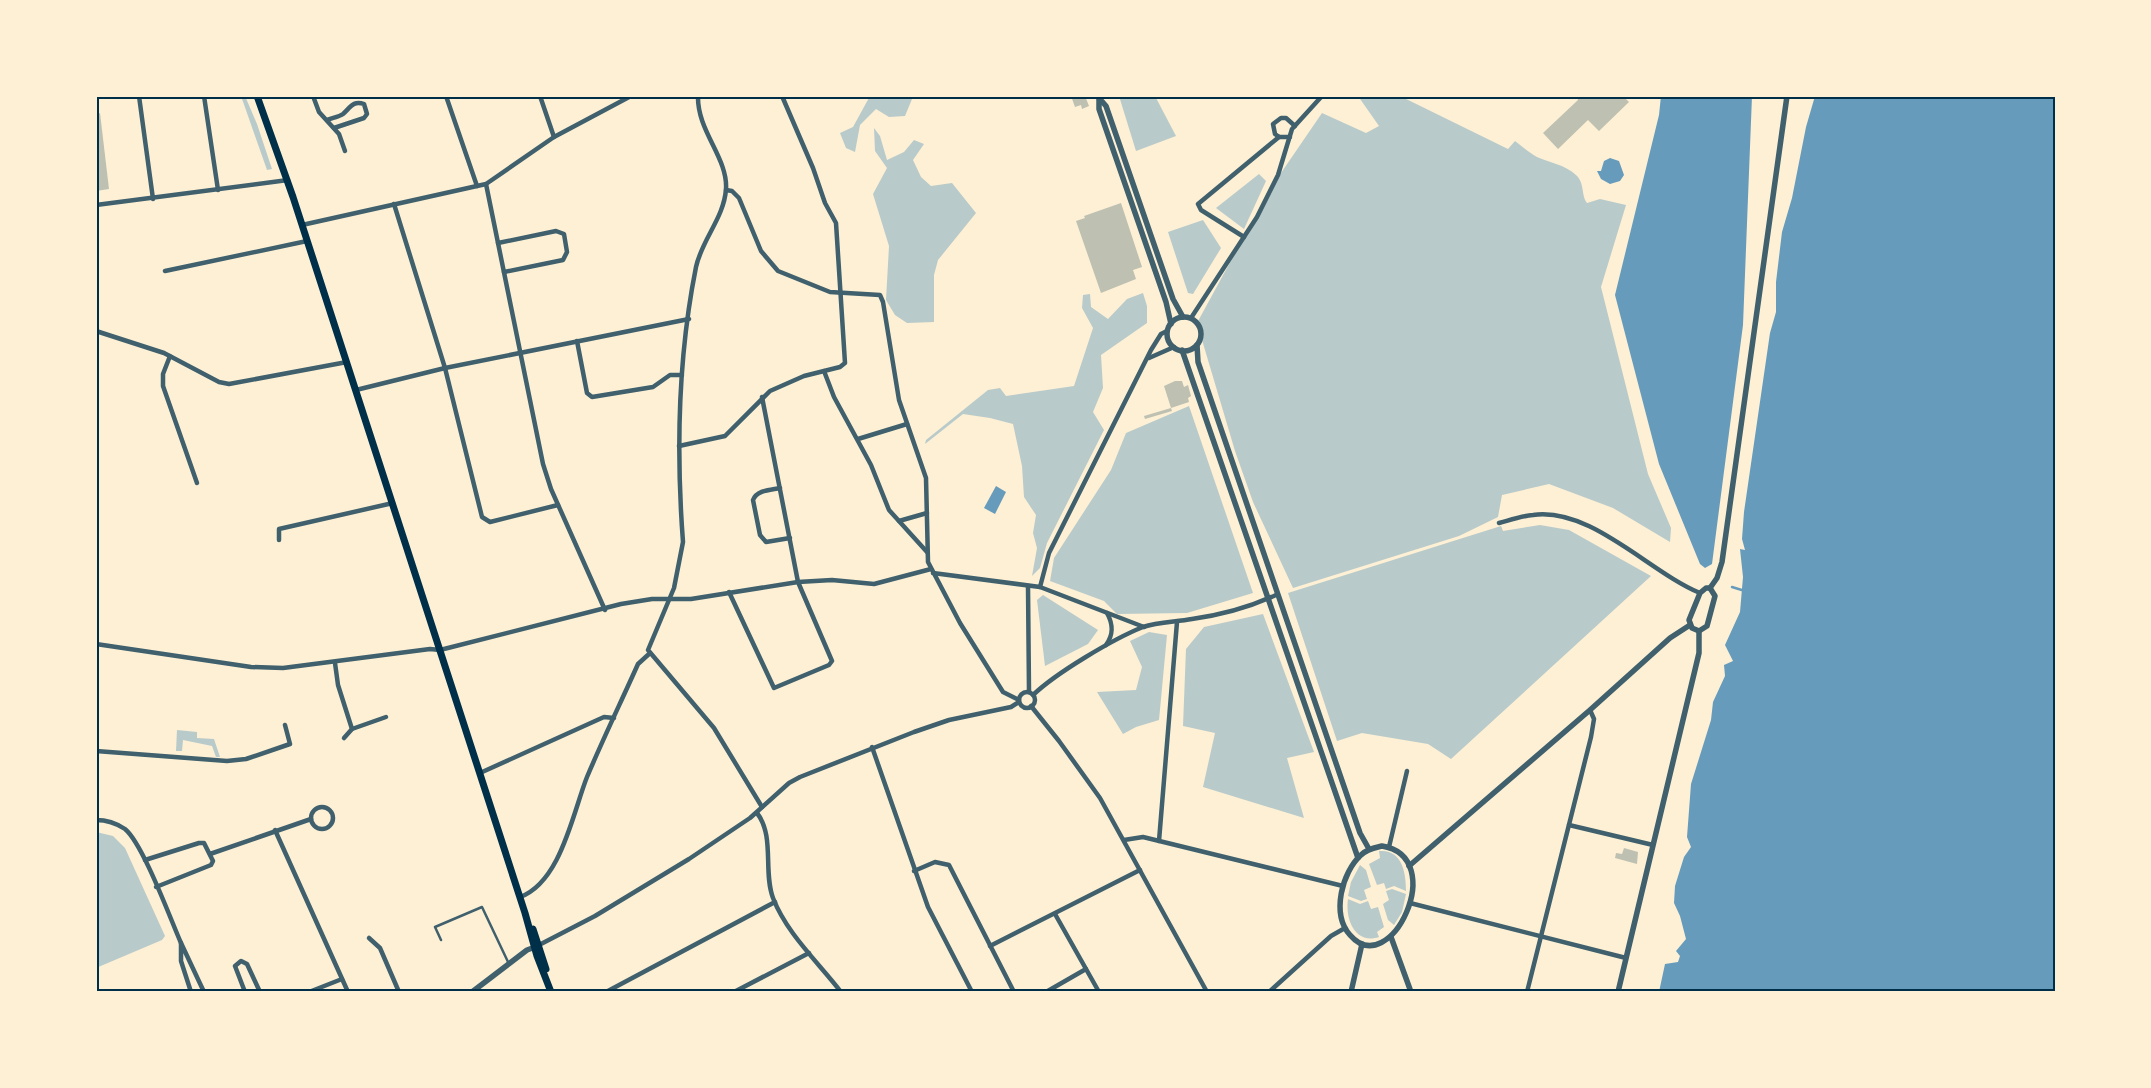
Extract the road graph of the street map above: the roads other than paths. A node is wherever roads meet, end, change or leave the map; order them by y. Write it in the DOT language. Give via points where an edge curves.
graph roads {
  1 [pos="140,96"];
  2 [pos="204,96"];
  3 [pos="257,96"];
  4 [pos="313,96"];
  5 [pos="446,96"];
  6 [pos="540,96"];
  7 [pos="632,96"];
  8 [pos="698,96"];
  9 [pos="782,96"];
  10 [pos="1322,96"];
  11 [pos="1787,96"];
  12 [pos="1099,97"];
  13 [pos="326,120"];
  14 [pos="1295,126"];
  15 [pos="334,128"];
  16 [pos="554,137"];
  17 [pos="1278,137"];
  18 [pos="1290,137"];
  19 [pos="345,151"];
  20 [pos="288,180"];
  21 [pos="486,184"];
  22 [pos="478,186"];
  23 [pos="218,190"];
  24 [pos="726,190"];
  25 [pos="152,199"];
  26 [pos="394,204"];
  27 [pos="96,205"];
  28 [pos="302,225"];
  29 [pos="1244,237"];
  30 [pos="307,241"];
  31 [pos="498,243"];
  32 [pos="165,271"];
  33 [pos="504,272"];
  34 [pos="839,294"];
  35 [pos="1183,317"];
  36 [pos="1191,318"];
  37 [pos="689,319"];
  38 [pos="1170,324"];
  39 [pos="96,331"];
  40 [pos="1167,331"];
  41 [pos="577,341"];
  42 [pos="1197,345"];
  43 [pos="1174,347"];
  44 [pos="1182,350"];
  45 [pos="520,354"];
  46 [pos="170,356"];
  47 [pos="1149,358"];
  48 [pos="347,362"];
  49 [pos="445,368"];
  50 [pos="824,371"];
  51 [pos="682,375"];
  52 [pos="356,390"];
  53 [pos="762,397"];
  54 [pos="907,424"];
  55 [pos="858,439"];
  56 [pos="679,446"];
  57 [pos="197,482"];
  58 [pos="780,488"];
  59 [pos="393,503"];
  60 [pos="558,504"];
  61 [pos="927,513"];
  62 [pos="899,522"];
  63 [pos="1499,523"];
  64 [pos="790,538"];
  65 [pos="279,540"];
  66 [pos="927,552"];
  67 [pos="932,571"];
  68 [pos="798,582"];
  69 [pos="1028,586"];
  70 [pos="1040,587"];
  71 [pos="1710,588"];
  72 [pos="729,592"];
  73 [pos="1700,593"];
  74 [pos="1276,595"];
  75 [pos="670,598"];
  76 [pos="1268,599"];
  77 [pos="606,610"];
  78 [pos="1106,612"];
  79 [pos="1177,622"];
  80 [pos="1690,625"];
  81 [pos="1144,627"];
  82 [pos="1699,632"];
  83 [pos="96,644"];
  84 [pos="1103,648"];
  85 [pos="440,650"];
  86 [pos="649,654"];
  87 [pos="335,663"];
  88 [pos="1031,694"];
  89 [pos="1019,701"];
  90 [pos="1031,706"];
  91 [pos="1590,710"];
  92 [pos="386,717"];
  93 [pos="614,718"];
  94 [pos="285,725"];
  95 [pos="352,729"];
  96 [pos="344,738"];
  97 [pos="872,747"];
  98 [pos="96,751"];
  99 [pos="1407,770"];
  100 [pos="480,773"];
  101 [pos="762,807"];
  102 [pos="757,813"];
  103 [pos="311,819"];
  104 [pos="96,820"];
  105 [pos="1569,825"];
  106 [pos="275,830"];
  107 [pos="1124,840"];
  108 [pos="1160,841"];
  109 [pos="1653,845"];
  110 [pos="1389,847"];
  111 [pos="1369,849"];
  112 [pos="210,854"];
  113 [pos="1358,858"];
  114 [pos="144,860"];
  115 [pos="1409,866"];
  116 [pos="1140,870"];
  117 [pos="914,871"];
  118 [pos="1343,886"];
  119 [pos="156,887"];
  120 [pos="520,897"];
  121 [pos="775,902"];
  122 [pos="1410,903"];
  123 [pos="1055,914"];
  124 [pos="1345,928"];
  125 [pos="1391,937"];
  126 [pos="1540,937"];
  127 [pos="369,938"];
  128 [pos="440,940"];
  129 [pos="181,943"];
  130 [pos="1362,944"];
  131 [pos="537,946"];
  132 [pos="990,946"];
  133 [pos="809,953"];
  134 [pos="1626,958"];
  135 [pos="509,964"];
  136 [pos="1086,969"];
  137 [pos="342,978"];
  138 [pos="550,989"];
  139 [pos="191,992"];
  140 [pos="204,992"];
  141 [pos="245,992"];
  142 [pos="260,992"];
  143 [pos="309,992"];
  144 [pos="348,992"];
  145 [pos="399,992"];
  146 [pos="472,992"];
  147 [pos="606,992"];
  148 [pos="734,992"];
  149 [pos="841,992"];
  150 [pos="972,992"];
  151 [pos="1014,992"];
  152 [pos="1046,992"];
  153 [pos="1099,992"];
  154 [pos="1207,992"];
  155 [pos="1269,992"];
  156 [pos="1351,992"];
  157 [pos="1411,992"];
  158 [pos="1527,992"];
  159 [pos="1618,992"];
  1 -- 25 [label="street"];
  2 -- 23 [label="street"];
  3 -- 20 [label="main road"];
  4 -- 13 [label="street"];
  5 -- 22 [label="street"];
  6 -- 16 [label="street"];
  7 -- 16 [label="street"];
  8 -- 24 [label="street" via="699,116 725,177"];
  9 -- 34 [label="street" via="836,223"];
  10 -- 14 [label="street"];
  11 -- 71 [label="street" via="1722,562"];
  12 -- 35 [label="street" via="1106,106 1173,299"];
  12 -- 38 [label="street" via="1099,108 1166,302"];
  13 -- 15 [label="street"];
  13 -- 15 [label="street" via="342,115 349,106 359,102 364,104 367,114 364,118"];
  14 -- 17 [label="street" via="1286,118 1276,120 1273,128"];
  14 -- 18 [label="street"];
  15 -- 19 [label="street"];
  16 -- 21 [label="street"];
  17 -- 18 [label="street"];
  17 -- 29 [label="street" via="1198,204 1202,210"];
  18 -- 29 [label="street" via="1278,175"];
  20 -- 23 [label="street"];
  20 -- 28 [label="main road"];
  21 -- 22 [label="street"];
  21 -- 31 [label="street"];
  22 -- 26 [label="street"];
  23 -- 25 [label="street"];
  24 -- 34 [label="street" via="739,198 761,251 771,264 788,276"];
  24 -- 37 [label="street" via="721,212 697,264"];
  25 -- 27 [label="street"];
  26 -- 28 [label="street"];
  26 -- 49 [label="street"];
  28 -- 30 [label="main road"];
  29 -- 36 [label="street"];
  30 -- 32 [label="street"];
  30 -- 48 [label="main road"];
  31 -- 33 [label="street"];
  31 -- 33 [label="street" via="556,231 564,234 567,252 563,260"];
  33 -- 45 [label="street"];
  34 -- 50 [label="street" via="845,363"];
  34 -- 54 [label="street" via="880,296 899,400"];
  35 -- 36 [label="street"];
  35 -- 38 [label="street"];
  36 -- 42 [label="street" via="1200,329"];
  37 -- 41 [label="street"];
  37 -- 51 [label="street"];
  38 -- 40 [label="street"];
  39 -- 46 [label="street"];
  40 -- 43 [label="street" via="1169,342"];
  40 -- 47 [label="street" via="1161,334"];
  41 -- 45 [label="street"];
  41 -- 51 [label="street" via="587,393 592,397 653,386 670,375"];
  42 -- 44 [label="street"];
  42 -- 74 [label="street" via="1198,362"];
  43 -- 44 [label="street"];
  43 -- 47 [label="street"];
  44 -- 76 [label="street"];
  45 -- 49 [label="street"];
  45 -- 60 [label="street" via="543,464"];
  46 -- 48 [label="street" via="229,384"];
  46 -- 57 [label="street" via="162,379 163,386"];
  47 -- 70 [label="street" via="1049,553"];
  48 -- 52 [label="main road"];
  49 -- 52 [label="street"];
  49 -- 60 [label="street" via="484,520 490,522"];
  50 -- 53 [label="street" via="790,381"];
  50 -- 55 [label="street" via="834,397"];
  51 -- 56 [label="street"];
  52 -- 59 [label="main road"];
  53 -- 56 [label="street" via="737,427 725,436"];
  53 -- 58 [label="street"];
  54 -- 55 [label="street"];
  54 -- 61 [label="street" via="926,478"];
  55 -- 62 [label="street" via="886,505"];
  56 -- 75 [label="street" via="684,542"];
  58 -- 64 [label="street"];
  58 -- 64 [label="street" via="758,493 753,500 760,535 766,542"];
  59 -- 65 [label="street" via="279,528"];
  59 -- 85 [label="main road"];
  60 -- 77 [label="street"];
  61 -- 62 [label="street"];
  61 -- 66 [label="street"];
  62 -- 66 [label="street"];
  63 -- 73 [label="street" via="1533,514 1583,524"];
  64 -- 68 [label="street"];
  66 -- 67 [label="street"];
  67 -- 68 [label="street" via="874,584 832,580"];
  67 -- 69 [label="street"];
  67 -- 89 [label="street" via="1003,692"];
  68 -- 72 [label="street"];
  68 -- 72 [label="street" via="832,661 778,688 772,685"];
  69 -- 70 [label="street"];
  69 -- 88 [label="street"];
  70 -- 78 [label="street"];
  71 -- 73 [label="street" via="1704,588"];
  71 -- 82 [label="street" via="1715,596 1708,623"];
  72 -- 75 [label="street" via="691,599"];
  73 -- 80 [label="street"];
  74 -- 76 [label="street"];
  74 -- 111 [label="street" via="1360,833"];
  75 -- 77 [label="street" via="622,604"];
  75 -- 86 [label="street" via="648,647"];
  76 -- 79 [label="street" via="1211,616"];
  76 -- 113 [label="street"];
  77 -- 85 [label="street"];
  78 -- 81 [label="street"];
  78 -- 84 [label="street" via="1112,628"];
  79 -- 81 [label="street"];
  79 -- 108 [label="street"];
  80 -- 82 [label="street"];
  80 -- 91 [label="street" via="1670,638"];
  81 -- 84 [label="street"];
  82 -- 109 [label="street" via="1699,653"];
  83 -- 87 [label="street" via="251,667 283,668"];
  84 -- 88 [label="street"];
  85 -- 87 [label="street"];
  85 -- 100 [label="main road"];
  86 -- 93 [label="street" via="638,664"];
  86 -- 101 [label="street" via="714,728"];
  87 -- 95 [label="street" via="338,685"];
  88 -- 89 [label="street" via="1022,694"];
  88 -- 90 [label="street" via="1034,700"];
  89 -- 90 [label="street" via="1024,707"];
  89 -- 97 [label="street" via="1011,707 949,720"];
  90 -- 107 [label="street" via="1081,770"];
  91 -- 105 [label="street" via="1594,719 1591,737"];
  91 -- 115 [label="street"];
  92 -- 95 [label="street"];
  93 -- 100 [label="street" via="604,717"];
  93 -- 120 [label="street" via="587,777 578,810 557,858 535,889"];
  94 -- 98 [label="street" via="290,744 246,759 220,761"];
  95 -- 96 [label="street"];
  97 -- 101 [label="street" via="789,783"];
  97 -- 117 [label="street"];
  99 -- 110 [label="street"];
  100 -- 120 [label="main road"];
  101 -- 102 [label="street"];
  102 -- 121 [label="street" via="765,825"];
  102 -- 131 [label="street" via="645,886"];
  103 -- 103 [label="street" via="313,811 327,807 333,822 315,828"];
  103 -- 106 [label="street"];
  104 -- 114 [label="street" via="109,821 124,829 137,843"];
  105 -- 109 [label="street"];
  105 -- 126 [label="street"];
  106 -- 112 [label="street"];
  106 -- 137 [label="street"];
  107 -- 108 [label="street" via="1143,837"];
  107 -- 116 [label="street"];
  108 -- 118 [label="street"];
  109 -- 134 [label="street"];
  110 -- 111 [label="street"];
  110 -- 115 [label="street" via="1404,857"];
  111 -- 113 [label="street"];
  112 -- 114 [label="street" via="202,842"];
  112 -- 119 [label="street" via="212,863 207,868"];
  113 -- 118 [label="street"];
  114 -- 119 [label="street"];
  115 -- 122 [label="street" via="1413,889"];
  116 -- 123 [label="street"];
  116 -- 154 [label="street"];
  117 -- 132 [label="street" via="935,862 949,866"];
  117 -- 150 [label="street" via="928,907"];
  118 -- 124 [label="street" via="1341,907"];
  119 -- 129 [label="street"];
  120 -- 131 [label="main road"];
  121 -- 133 [label="street"];
  121 -- 147 [label="street"];
  122 -- 125 [label="street"];
  122 -- 126 [label="street"];
  123 -- 132 [label="street"];
  123 -- 136 [label="street"];
  124 -- 130 [label="street"];
  124 -- 155 [label="street" via="1331,936"];
  125 -- 130 [label="street" via="1380,944"];
  125 -- 157 [label="street"];
  126 -- 134 [label="street"];
  126 -- 158 [label="street"];
  127 -- 145 [label="street" via="380,948"];
  128 -- 135 [label="lane" via="435,927 482,907"];
  129 -- 139 [label="street" via="181,961"];
  129 -- 140 [label="street"];
  130 -- 156 [label="street"];
  131 -- 135 [label="street"];
  131 -- 138 [label="main road"];
  132 -- 151 [label="street"];
  133 -- 148 [label="street"];
  133 -- 149 [label="street"];
  134 -- 159 [label="street"];
  135 -- 146 [label="street"];
  136 -- 152 [label="street"];
  136 -- 153 [label="street"];
  137 -- 143 [label="street"];
  137 -- 144 [label="street"];
  141 -- 142 [label="street" via="235,966 241,961 248,964"];
}
